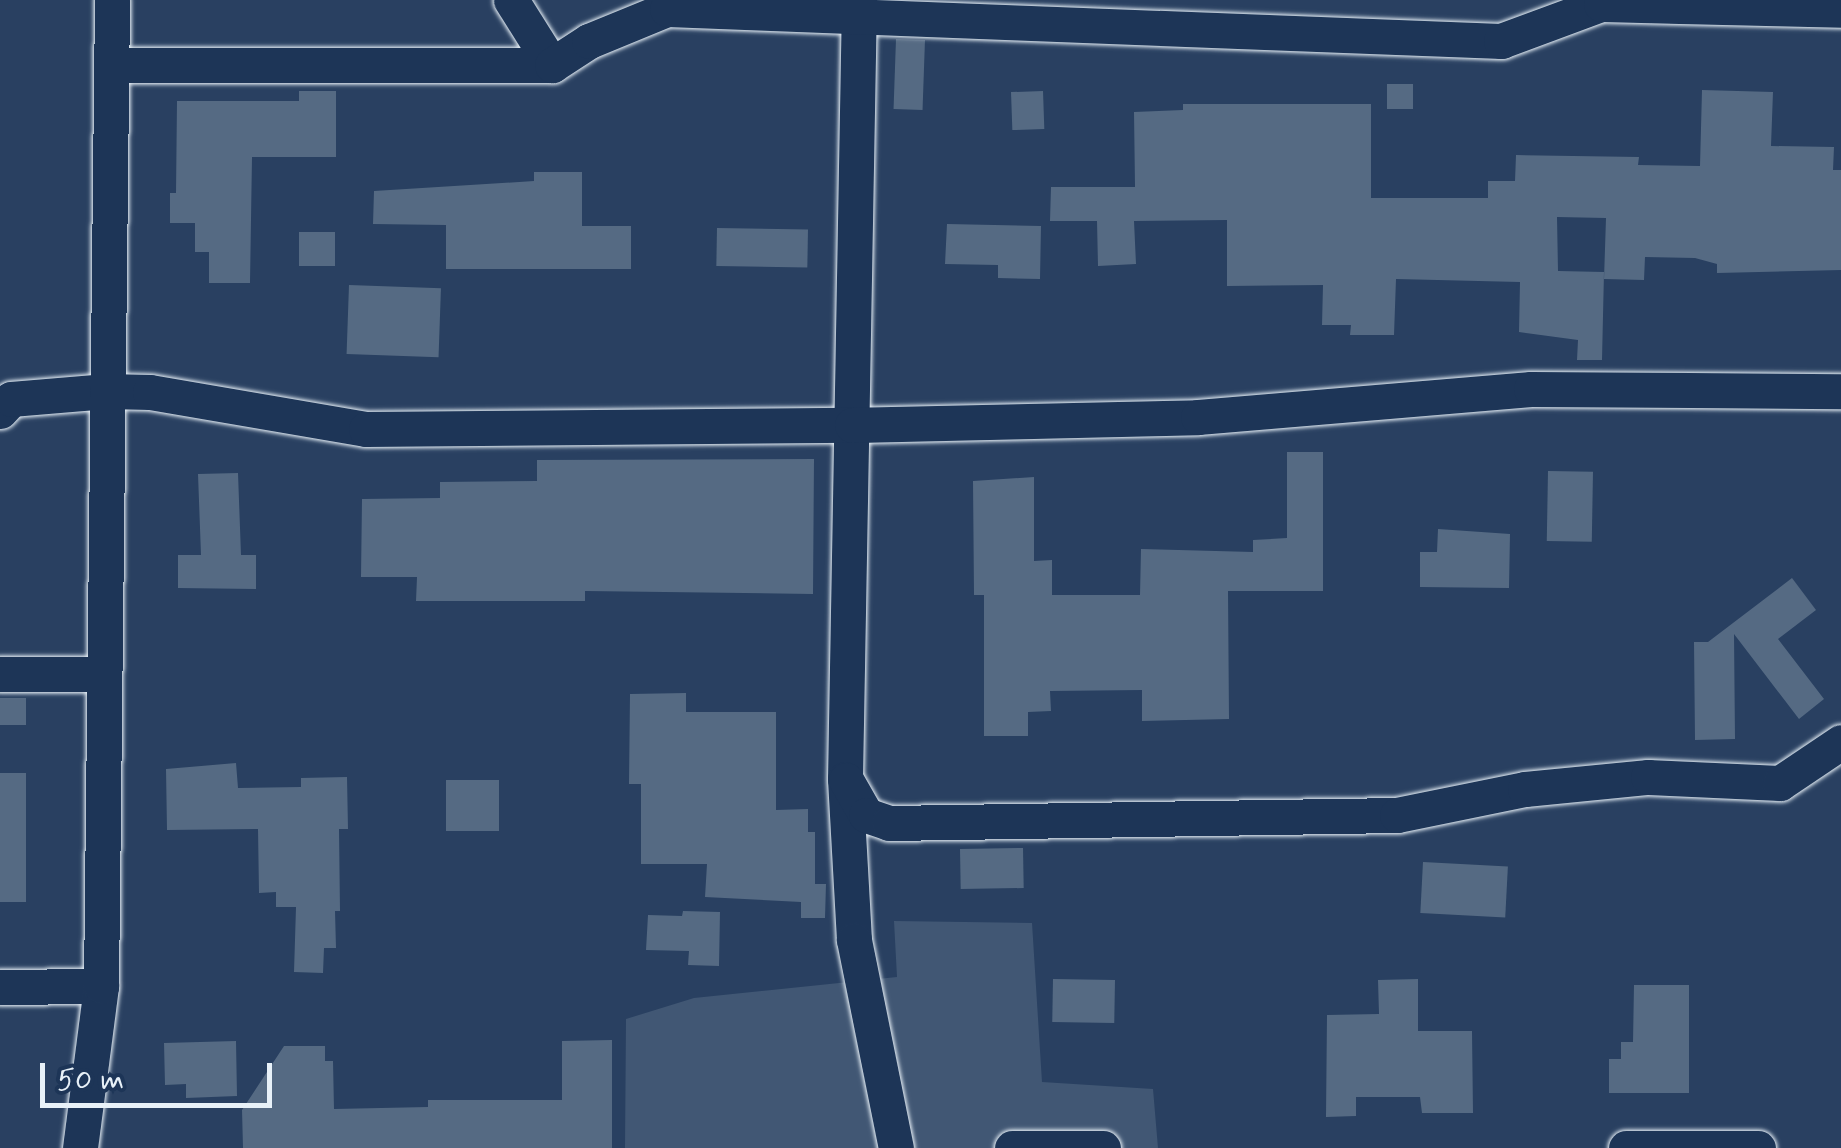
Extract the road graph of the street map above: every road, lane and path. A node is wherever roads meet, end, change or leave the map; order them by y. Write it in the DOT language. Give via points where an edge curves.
graph roads {
  1 [pos="112,0"];
  2 [pos="512,0"];
  3 [pos="1601,2"];
  4 [pos="860,7"];
  5 [pos="1841,10"];
  6 [pos="111,65"];
  7 [pos="552,65"];
  8 [pos="107,391"];
  9 [pos="1841,392"];
  10 [pos="0,412"];
  11 [pos="852,426"];
  12 [pos="0,674"];
  13 [pos="104,674"];
  14 [pos="1841,742"];
  15 [pos="845,779"];
  16 [pos="101,986"];
  17 [pos="0,987"];
  18 [pos="80,1148"];
  19 [pos="896,1148"];
  20 [pos="1012,1148"];
  21 [pos="1103,1148"];
  22 [pos="1626,1148"];
  23 [pos="1758,1148"];
  1 -- 6 [label="street"];
  2 -- 7 [label="street"];
  3 -- 4 [label="street" via="1500,40"];
  3 -- 5 [label="street"];
  4 -- 7 [label="street" via="667,9"];
  4 -- 11 [label="street"];
  6 -- 7 [label="street"];
  6 -- 8 [label="street"];
  8 -- 10 [label="street" via="12,399"];
  8 -- 11 [label="street" via="366,429"];
  8 -- 13 [label="street"];
  9 -- 11 [label="street" via="1531,389 1198,417"];
  11 -- 15 [label="street"];
  12 -- 13 [label="street"];
  13 -- 16 [label="street"];
  14 -- 15 [label="street" via="1780,783 1648,778 1525,789 1397,815 889,823 866,815"];
  15 -- 19 [label="street" via="854,940"];
  16 -- 17 [label="street"];
  16 -- 18 [label="street"];
  20 -- 21 [label="street"];
  22 -- 23 [label="street"];
}
